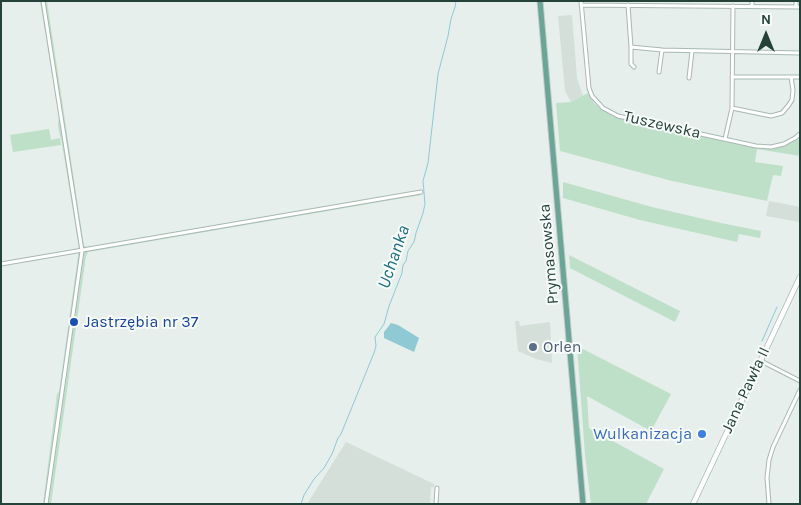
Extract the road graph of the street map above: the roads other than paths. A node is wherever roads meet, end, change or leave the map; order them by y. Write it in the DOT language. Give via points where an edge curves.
graph roads {
  1 [pos="42,1"];
  2 [pos="540,1"];
  3 [pos="752,1"];
  4 [pos="796,1"];
  5 [pos="581,3"];
  6 [pos="616,3"];
  7 [pos="705,4"];
  8 [pos="628,5"];
  9 [pos="733,6"];
  10 [pos="752,6"];
  11 [pos="798,7"];
  12 [pos="631,46"];
  13 [pos="662,50"];
  14 [pos="692,51"];
  15 [pos="732,52"];
  16 [pos="800,53"];
  17 [pos="634,67"];
  18 [pos="659,72"];
  19 [pos="732,77"];
  20 [pos="791,77"];
  21 [pos="800,77"];
  22 [pos="689,78"];
  23 [pos="732,108"];
  24 [pos="800,134"];
  25 [pos="725,139"];
  26 [pos="422,192"];
  27 [pos="82,251"];
  28 [pos="1,264"];
  29 [pos="800,277"];
  30 [pos="760,361"];
  31 [pos="800,382"];
  32 [pos="800,390"];
  33 [pos="437,488"];
  34 [pos="46,504"];
  35 [pos="436,504"];
  36 [pos="582,504"];
  37 [pos="692,504"];
  38 [pos="769,504"];
  1 -- 27 [label="street"];
  2 -- 36 [label="main road, Prymasowska"];
  3 -- 10 [label="street"];
  4 -- 11 [label="street"];
  5 -- 6 [label="street"];
  5 -- 25 [label="street, Tuszewska" via="588,81 597,103 618,116"];
  6 -- 8 [label="street"];
  7 -- 8 [label="street"];
  7 -- 9 [label="street"];
  8 -- 12 [label="street"];
  9 -- 10 [label="street"];
  9 -- 15 [label="street"];
  10 -- 11 [label="street"];
  12 -- 13 [label="street"];
  12 -- 17 [label="street"];
  13 -- 14 [label="street"];
  13 -- 18 [label="street"];
  14 -- 15 [label="street"];
  14 -- 22 [label="street"];
  15 -- 16 [label="street"];
  15 -- 19 [label="street"];
  19 -- 20 [label="street"];
  19 -- 23 [label="street"];
  20 -- 21 [label="street"];
  20 -- 23 [label="street" via="792,100 782,113 771,116"];
  23 -- 25 [label="street"];
  24 -- 25 [label="street, Tuszewska" via="784,144 771,147"];
  26 -- 27 [label="street"];
  27 -- 28 [label="street"];
  27 -- 34 [label="street"];
  29 -- 30 [label="street, Jana Pawła II"];
  30 -- 31 [label="street"];
  30 -- 37 [label="street, Jana Pawła II"];
  32 -- 38 [label="street" via="773,447 767,478"];
  33 -- 35 [label="street"];
}
